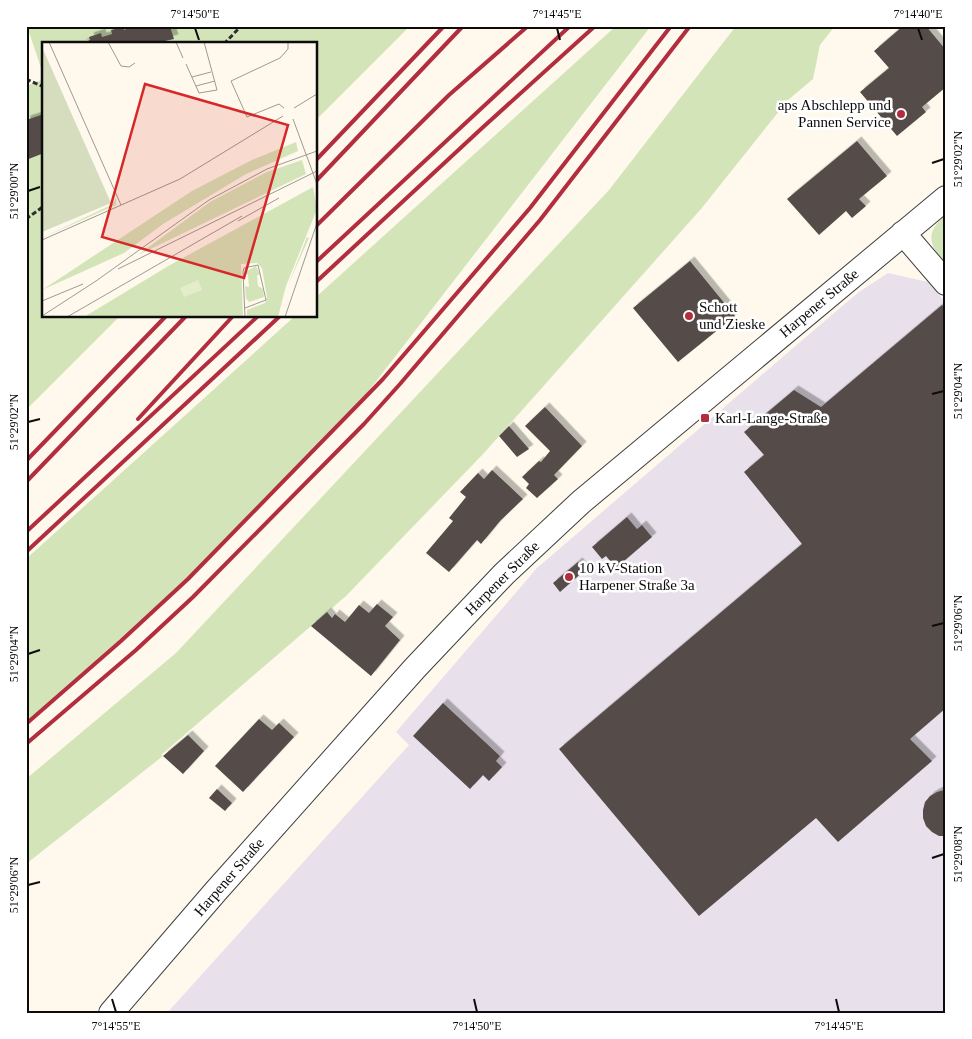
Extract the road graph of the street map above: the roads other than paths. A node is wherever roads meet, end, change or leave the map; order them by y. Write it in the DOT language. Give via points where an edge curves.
graph roads {
  1 [pos="946,198"];
  2 [pos="903,233"];
  3 [pos="946,283"];
  4 [pos="111,1013"];
  1 -- 2 [label="street, Harpener Straße"];
  2 -- 3 [label="street"];
  2 -- 4 [label="street, Harpener Straße" via="581,502 504,574 408,675"];
}
